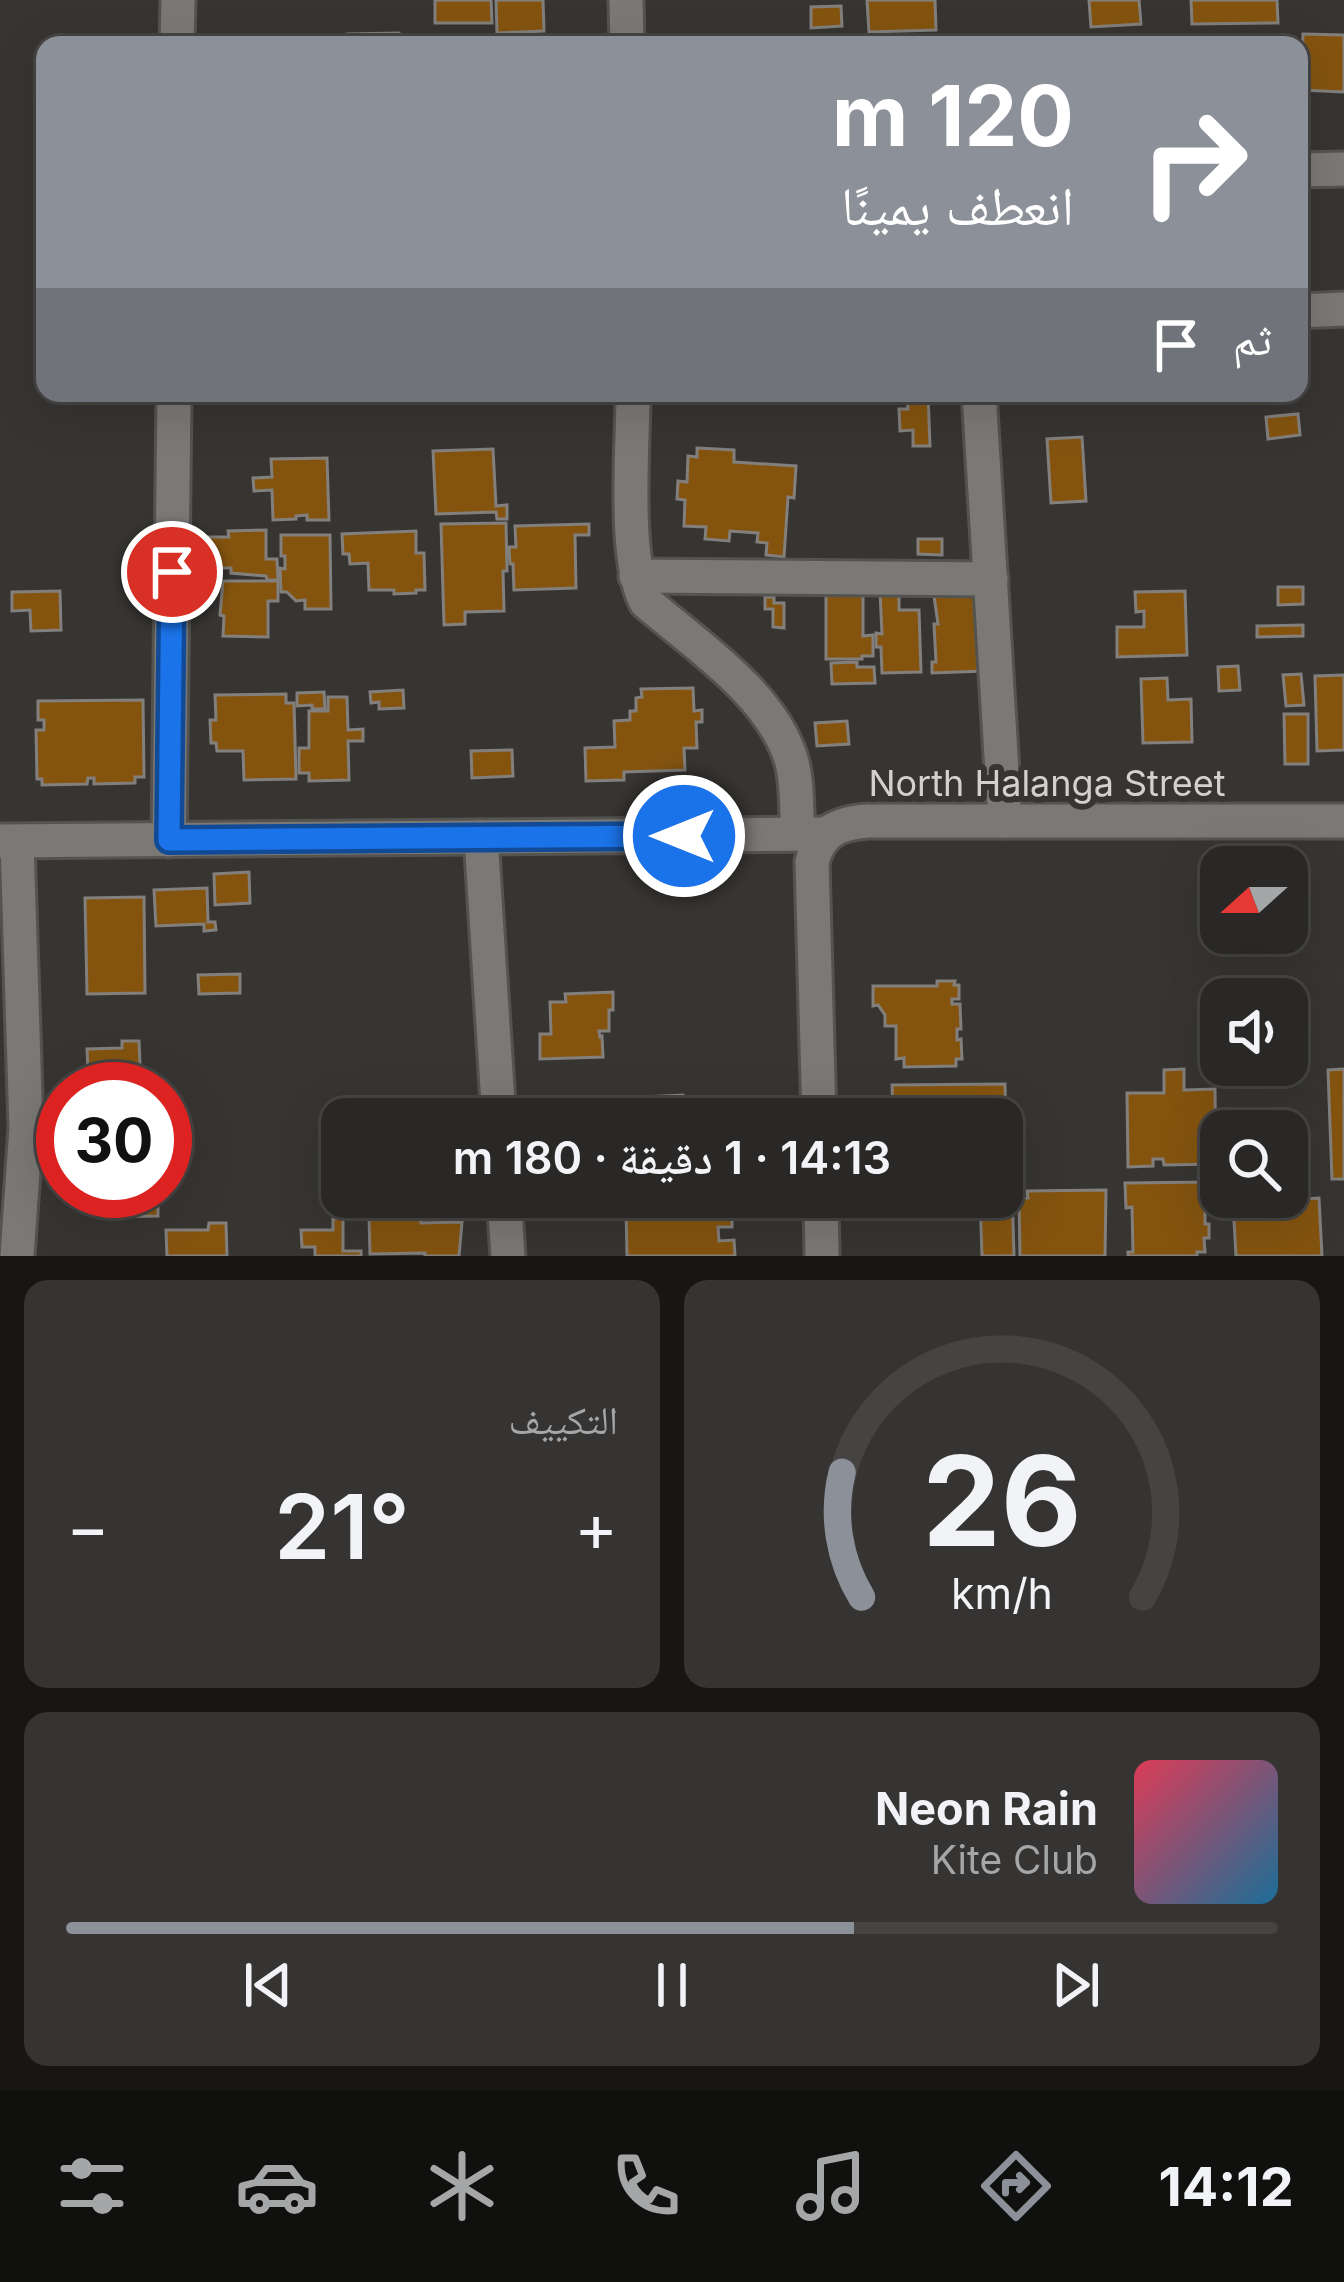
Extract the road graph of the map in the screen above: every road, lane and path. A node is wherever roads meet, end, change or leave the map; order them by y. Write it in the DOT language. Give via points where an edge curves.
graph roads {
  1 [pos="178,0"];
  2 [pos="626,0"];
  3 [pos="177,36"];
  4 [pos="627,36"];
  5 [pos="1344,169"];
  6 [pos="1308,170"];
  7 [pos="1344,308"];
  8 [pos="1308,310"];
  9 [pos="174,402"];
  10 [pos="634,402"];
  11 [pos="981,402"];
  12 [pos="636,576"];
  13 [pos="991,579"];
  14 [pos="1005,821"];
  15 [pos="1344,821"];
  16 [pos="811,834"];
  17 [pos="481,837"];
  18 [pos="169,840"];
  19 [pos="8,842"];
  20 [pos="498,1098"];
  21 [pos="818,1098"];
  22 [pos="13,1129"];
  23 [pos="505,1218"];
  24 [pos="822,1218"];
  25 [pos="17,1256"];
  26 [pos="508,1256"];
  27 [pos="823,1256"];
  1 -- 3 [label="street"];
  2 -- 4 [label="street"];
  5 -- 6 [label="street"];
  7 -- 8 [label="street"];
  9 -- 18 [label="street"];
  10 -- 12 [label="street"];
  11 -- 13 [label="street"];
  12 -- 13 [label="street"];
  12 -- 16 [label="street" via="646,602 748,689 775,723"];
  13 -- 14 [label="street"];
  14 -- 15 [label="street, North Halanga Street"];
  14 -- 16 [label="street, North Halanga Street" via="850,822"];
  16 -- 17 [label="street"];
  16 -- 21 [label="street, North Halanga Street"];
  17 -- 18 [label="street"];
  17 -- 20 [label="street"];
  18 -- 19 [label="street"];
  19 -- 22 [label="street"];
  22 -- 25 [label="street"];
  23 -- 26 [label="street"];
  24 -- 27 [label="street"];
}
